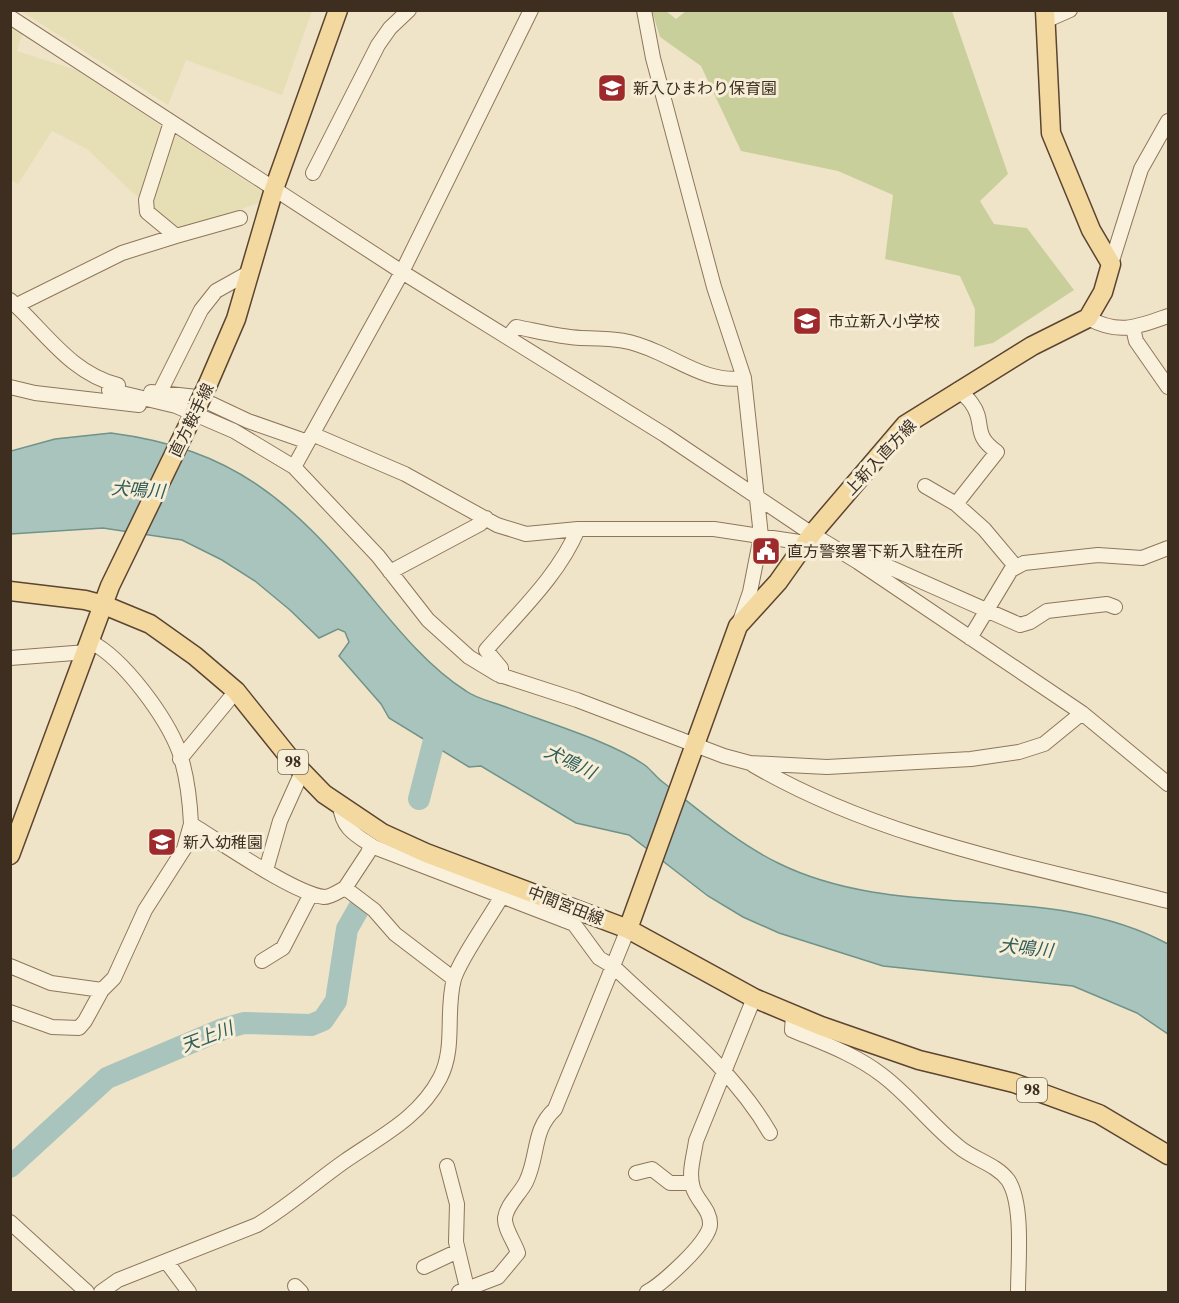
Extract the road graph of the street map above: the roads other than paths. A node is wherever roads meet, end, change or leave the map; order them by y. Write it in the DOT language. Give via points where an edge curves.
graph roads {
  1 [pos="338,10"];
  2 [pos="390,10"];
  3 [pos="409,10"];
  4 [pos="531,10"];
  5 [pos="644,10"];
  6 [pos="1070,10"];
  7 [pos="1045,16"];
  8 [pos="10,17"];
  9 [pos="390,28"];
  10 [pos="1168,121"];
  11 [pos="171,122"];
  12 [pos="313,173"];
  13 [pos="274,189"];
  14 [pos="240,218"];
  15 [pos="176,236"];
  16 [pos="1111,264"];
  17 [pos="250,272"];
  18 [pos="402,272"];
  19 [pos="14,302"];
  20 [pos="1168,316"];
  21 [pos="1088,318"];
  22 [pos="1133,328"];
  23 [pos="508,337"];
  24 [pos="744,378"];
  25 [pos="110,383"];
  26 [pos="10,387"];
  27 [pos="1168,387"];
  28 [pos="958,390"];
  29 [pos="159,394"];
  30 [pos="194,414"];
  31 [pos="310,438"];
  32 [pos="294,466"];
  33 [pos="925,486"];
  34 [pos="758,498"];
  35 [pos="956,504"];
  36 [pos="486,518"];
  37 [pos="578,529"];
  38 [pos="761,536"];
  39 [pos="809,538"];
  40 [pos="1168,548"];
  41 [pos="842,552"];
  42 [pos="1016,567"];
  43 [pos="390,572"];
  44 [pos="10,591"];
  45 [pos="104,605"];
  46 [pos="1115,607"];
  47 [pos="985,611"];
  48 [pos="738,626"];
  49 [pos="970,638"];
  50 [pos="89,647"];
  51 [pos="10,658"];
  52 [pos="501,676"];
  53 [pos="236,691"];
  54 [pos="1082,714"];
  55 [pos="693,747"];
  56 [pos="180,759"];
  57 [pos="750,763"];
  58 [pos="302,772"];
  59 [pos="1168,784"];
  60 [pos="340,805"];
  61 [pos="191,824"];
  62 [pos="371,845"];
  63 [pos="10,855"];
  64 [pos="266,870"];
  65 [pos="345,888"];
  66 [pos="311,894"];
  67 [pos="502,896"];
  68 [pos="1168,901"];
  69 [pos="627,929"];
  70 [pos="262,962"];
  71 [pos="10,966"];
  72 [pos="614,967"];
  73 [pos="454,979"];
  74 [pos="102,990"];
  75 [pos="754,998"];
  76 [pos="10,1012"];
  77 [pos="793,1015"];
  78 [pos="724,1075"];
  79 [pos="770,1133"];
  80 [pos="1168,1155"];
  81 [pos="447,1166"];
  82 [pos="636,1173"];
  83 [pos="692,1183"];
  84 [pos="10,1222"];
  85 [pos="458,1251"];
  86 [pos="166,1261"];
  87 [pos="424,1267"];
  88 [pos="465,1292"];
  89 [pos="650,1292"];
  90 [pos="87,1293"];
  91 [pos="101,1293"];
  92 [pos="189,1293"];
  93 [pos="1018,1293"];
  1 -- 13 [label="main road, 直方鞍手線"];
  2 -- 9 [label="street"];
  3 -- 9 [label="street"];
  4 -- 18 [label="street"];
  5 -- 24 [label="street" via="653,58 714,287"];
  6 -- 7 [label="street"];
  7 -- 16 [label="main road" via="1051,133 1091,230"];
  8 -- 11 [label="street"];
  9 -- 12 [label="street" via="365,67"];
  10 -- 16 [label="street" via="1141,169"];
  11 -- 13 [label="street"];
  11 -- 15 [label="street" via="146,200 147,212"];
  13 -- 17 [label="main road, 直方鞍手線"];
  13 -- 18 [label="street"];
  14 -- 15 [label="street"];
  15 -- 19 [label="street" via="122,253"];
  16 -- 21 [label="main road" via="1103,292"];
  17 -- 29 [label="street" via="216,291 201,310"];
  17 -- 30 [label="main road, 直方鞍手線, bridge" via="236,319"];
  18 -- 23 [label="street"];
  18 -- 31 [label="street"];
  19 -- 25 [label="street" via="81,370"];
  20 -- 22 [label="street"];
  21 -- 22 [label="street" via="1105,327"];
  21 -- 28 [label="main road, 上新入直方線"];
  22 -- 27 [label="street" via="1136,341"];
  23 -- 24 [label="street" via="516,327 557,335 603,336 625,340 705,374 722,379"];
  23 -- 34 [label="street"];
  24 -- 34 [label="street"];
  25 -- 29 [label="street"];
  25 -- 30 [label="street" via="109,390"];
  26 -- 30 [label="street"];
  28 -- 35 [label="street" via="973,405 980,434 997,452"];
  28 -- 39 [label="main road, 上新入直方線" via="905,425"];
  29 -- 31 [label="street" via="197,397 248,421"];
  30 -- 32 [label="street" via="234,431"];
  30 -- 45 [label="main road, 直方鞍手線"];
  31 -- 32 [label="street"];
  31 -- 36 [label="street" via="405,474"];
  32 -- 43 [label="street"];
  33 -- 35 [label="street"];
  34 -- 38 [label="street"];
  34 -- 39 [label="street"];
  35 -- 42 [label="street" via="984,529"];
  36 -- 37 [label="street" via="526,534"];
  36 -- 43 [label="street"];
  37 -- 38 [label="street" via="714,529"];
  37 -- 52 [label="street" via="540,588 486,650 501,668"];
  38 -- 39 [label="street"];
  38 -- 48 [label="street" via="750,592"];
  39 -- 41 [label="street"];
  39 -- 48 [label="main road, 上新入直方線" via="778,582"];
  40 -- 42 [label="street" via="1142,558 1072,557"];
  41 -- 47 [label="street" via="854,551"];
  41 -- 49 [label="street"];
  42 -- 47 [label="street"];
  43 -- 52 [label="street" via="428,620 469,657"];
  44 -- 45 [label="main road, 中間宮田線 / 98"];
  45 -- 50 [label="main road, 直方鞍手線"];
  45 -- 53 [label="main road, 中間宮田線 / 98" via="150,624"];
  46 -- 47 [label="street" via="1107,604 1047,611 1020,625"];
  47 -- 49 [label="street"];
  48 -- 55 [label="main road, 上新入直方線"];
  49 -- 54 [label="street"];
  50 -- 51 [label="street"];
  50 -- 56 [label="street" via="114,658 134,678 173,739"];
  50 -- 63 [label="main road, 直方鞍手線"];
  52 -- 55 [label="street" via="577,700"];
  53 -- 56 [label="street"];
  53 -- 58 [label="main road, 中間宮田線 / 98"];
  54 -- 57 [label="street" via="1044,744 1019,752 960,760 827,767"];
  54 -- 59 [label="street"];
  55 -- 57 [label="street"];
  55 -- 69 [label="main road, 上新入直方線"];
  56 -- 61 [label="street"];
  57 -- 68 [label="street" via="788,785 884,825 976,854"];
  58 -- 60 [label="main road, 中間宮田線 / 98"];
  58 -- 64 [label="street" via="280,821"];
  60 -- 62 [label="street" via="341,820"];
  60 -- 69 [label="main road, 中間宮田線 / 98" via="382,833 426,853"];
  61 -- 64 [label="street"];
  61 -- 74 [label="street" via="184,849 146,910 114,978"];
  62 -- 65 [label="street"];
  62 -- 67 [label="street"];
  64 -- 66 [label="street"];
  65 -- 66 [label="street" via="327,897"];
  65 -- 73 [label="street" via="374,910 395,934"];
  66 -- 70 [label="street" via="283,948"];
  67 -- 72 [label="street" via="574,924 599,958"];
  67 -- 73 [label="street"];
  69 -- 72 [label="street"];
  69 -- 75 [label="main road, 中間宮田線 / 98"];
  71 -- 74 [label="street" via="51,983"];
  72 -- 78 [label="street"];
  72 -- 88 [label="street" via="555,1109 543,1121 533,1165 507,1210 505,1222 518,1253 498,1277"];
  73 -- 86 [label="street" via="449,1052 440,1077 418,1108 396,1129 345,1161 278,1213 216,1244"];
  74 -- 76 [label="street" via="78,1028 52,1027"];
  75 -- 77 [label="main road, 中間宮田線 / 98"];
  75 -- 78 [label="street"];
  77 -- 80 [label="main road, 中間宮田線 / 98" via="919,1060 1014,1083 1099,1114"];
  77 -- 93 [label="street" via="792,1030 841,1050 881,1075 960,1149 1007,1179 1017,1213"];
  78 -- 79 [label="street" via="758,1113"];
  78 -- 83 [label="street" via="696,1141"];
  81 -- 85 [label="street" via="457,1204"];
  82 -- 83 [label="street" via="652,1169 670,1183"];
  83 -- 89 [label="street" via="708,1214 710,1227 670,1275"];
  84 -- 90 [label="street"];
  85 -- 87 [label="street"];
  85 -- 88 [label="street"];
  86 -- 91 [label="street" via="118,1280"];
  86 -- 92 [label="street"];
}
